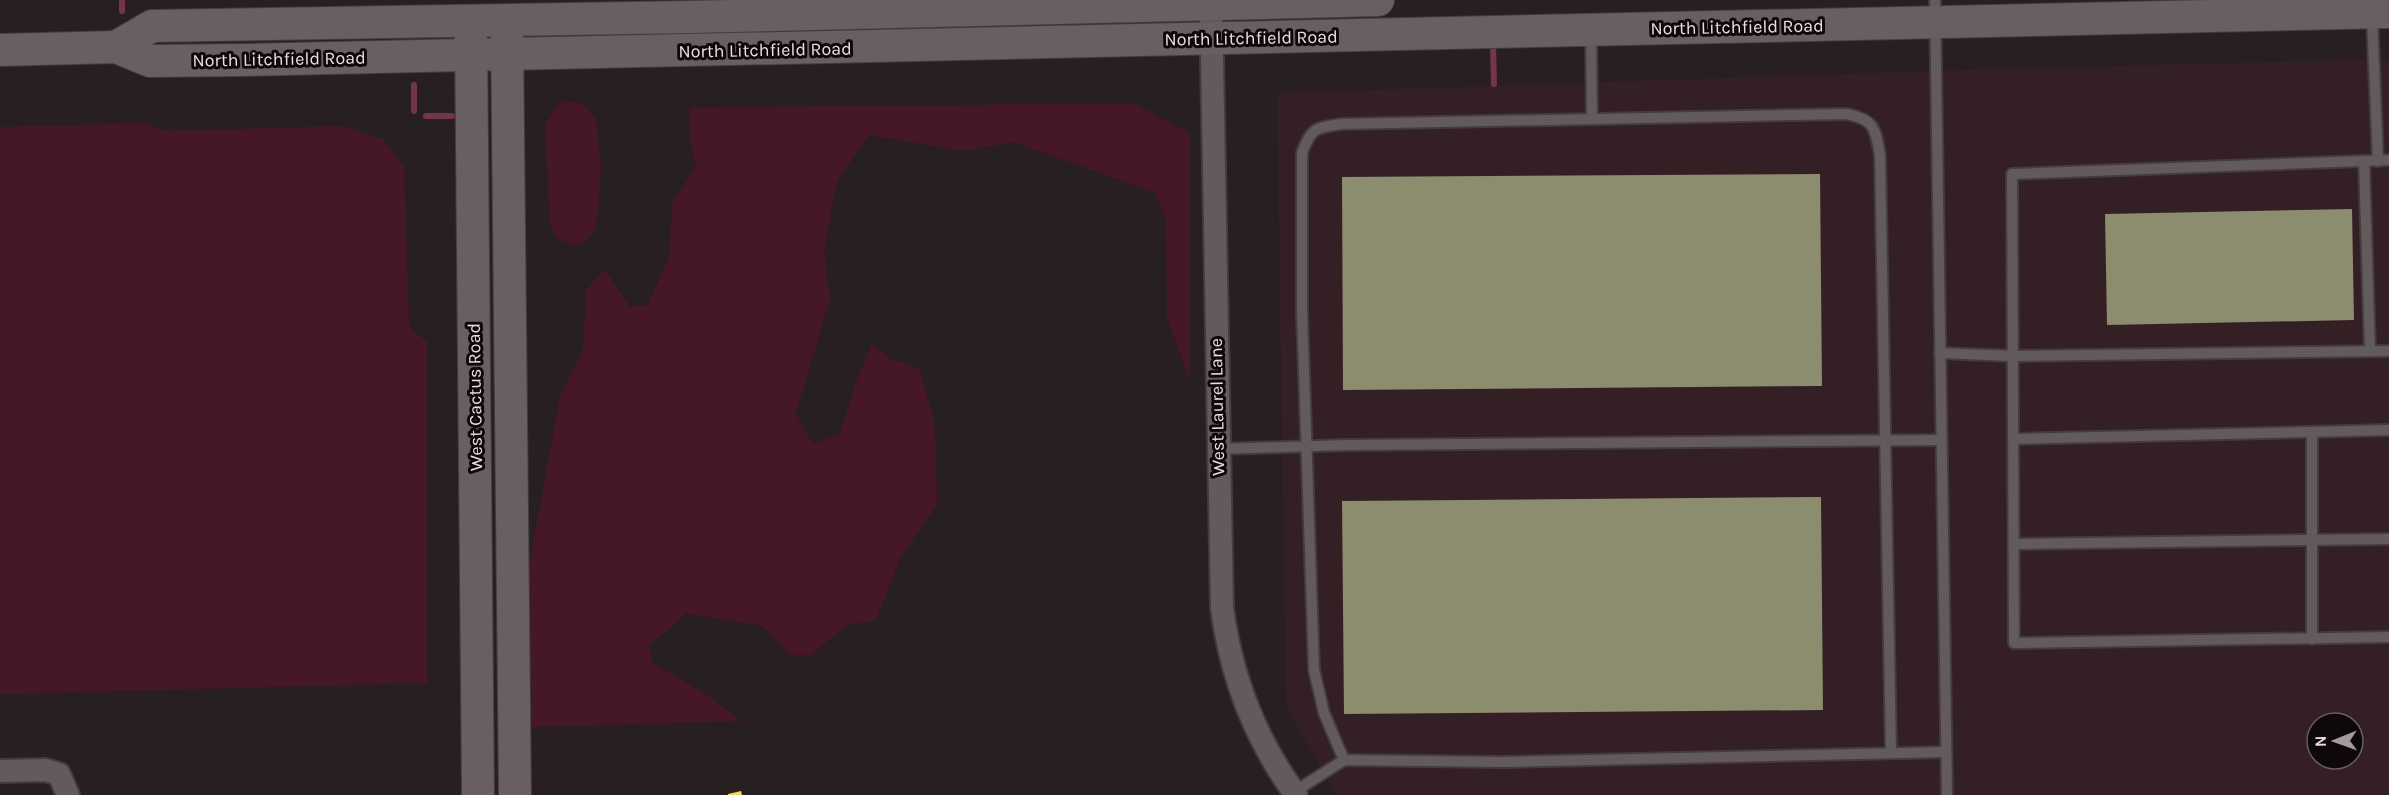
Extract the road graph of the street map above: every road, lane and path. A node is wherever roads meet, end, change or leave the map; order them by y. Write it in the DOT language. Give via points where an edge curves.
graph roads {
  1 [pos="1378,0"];
  2 [pos="1211,2"];
  3 [pos="507,10"];
  4 [pos="470,11"];
  5 [pos="1935,11"];
  6 [pos="2381,12"];
  7 [pos="1591,30"];
  8 [pos="1212,38"];
  9 [pos="116,47"];
  10 [pos="0,50"];
  11 [pos="507,55"];
  12 [pos="472,56"];
  13 [pos="1592,119"];
  14 [pos="2383,160"];
  15 [pos="2364,161"];
  16 [pos="2370,351"];
  17 [pos="2389,351"];
  18 [pos="1940,353"];
  19 [pos="2013,356"];
  20 [pos="2389,430"];
  21 [pos="2312,432"];
  22 [pos="1885,439"];
  23 [pos="2013,439"];
  24 [pos="1941,440"];
  25 [pos="1306,447"];
  26 [pos="1218,449"];
  27 [pos="2389,539"];
  28 [pos="2312,540"];
  29 [pos="2014,544"];
  30 [pos="2389,637"];
  31 [pos="2312,639"];
  32 [pos="1946,752"];
  33 [pos="1891,753"];
  34 [pos="1344,760"];
  35 [pos="0,771"];
  36 [pos="1293,794"];
  37 [pos="68,795"];
  38 [pos="478,795"];
  39 [pos="515,795"];
  40 [pos="1947,795"];
  1 -- 2 [label="main road, North Litchfield Road"];
  2 -- 3 [label="main road, North Litchfield Road"];
  2 -- 8 [label="street, West Laurel Lane"];
  3 -- 4 [label="main road, North Litchfield Road"];
  3 -- 11 [label="main road, West Cactus Road"];
  4 -- 9 [label="main road, North Litchfield Road" via="152,26"];
  4 -- 12 [label="main road, West Cactus Road"];
  5 -- 6 [label="main road, North Litchfield Road"];
  5 -- 7 [label="main road, North Litchfield Road"];
  5 -- 18 [label="lane"];
  6 -- 14 [label="lane"];
  7 -- 8 [label="main road, North Litchfield Road"];
  7 -- 13 [label="lane"];
  8 -- 11 [label="main road, North Litchfield Road"];
  8 -- 26 [label="street, West Laurel Lane"];
  9 -- 10 [label="main road, North Litchfield Road"];
  9 -- 12 [label="main road, North Litchfield Road" via="150,62"];
  11 -- 12 [label="main road, North Litchfield Road"];
  11 -- 39 [label="main road, West Cactus Road"];
  12 -- 38 [label="main road, West Cactus Road"];
  13 -- 22 [label="lane" via="1847,114 1865,118 1876,130 1880,155"];
  13 -- 25 [label="lane" via="1341,124 1322,127 1308,135 1302,153"];
  14 -- 15 [label="lane"];
  15 -- 16 [label="lane"];
  15 -- 19 [label="lane" via="2012,174"];
  16 -- 17 [label="lane"];
  16 -- 19 [label="lane"];
  18 -- 19 [label="lane"];
  18 -- 24 [label="lane"];
  19 -- 23 [label="lane"];
  20 -- 21 [label="lane"];
  21 -- 23 [label="lane"];
  21 -- 28 [label="lane"];
  22 -- 24 [label="lane"];
  22 -- 25 [label="lane"];
  22 -- 33 [label="lane"];
  23 -- 29 [label="lane"];
  24 -- 32 [label="lane"];
  25 -- 26 [label="lane"];
  25 -- 34 [label="lane" via="1314,670 1324,713"];
  26 -- 36 [label="street, West Laurel Lane" via="1220,582 1230,657 1270,758"];
  27 -- 28 [label="lane"];
  28 -- 29 [label="lane"];
  28 -- 31 [label="lane"];
  29 -- 31 [label="lane" via="2014,643"];
  30 -- 31 [label="lane"];
  32 -- 33 [label="lane"];
  32 -- 40 [label="lane"];
  33 -- 34 [label="lane" via="1504,762"];
  34 -- 36 [label="lane"];
  35 -- 37 [label="street" via="45,770 58,774"];
}
